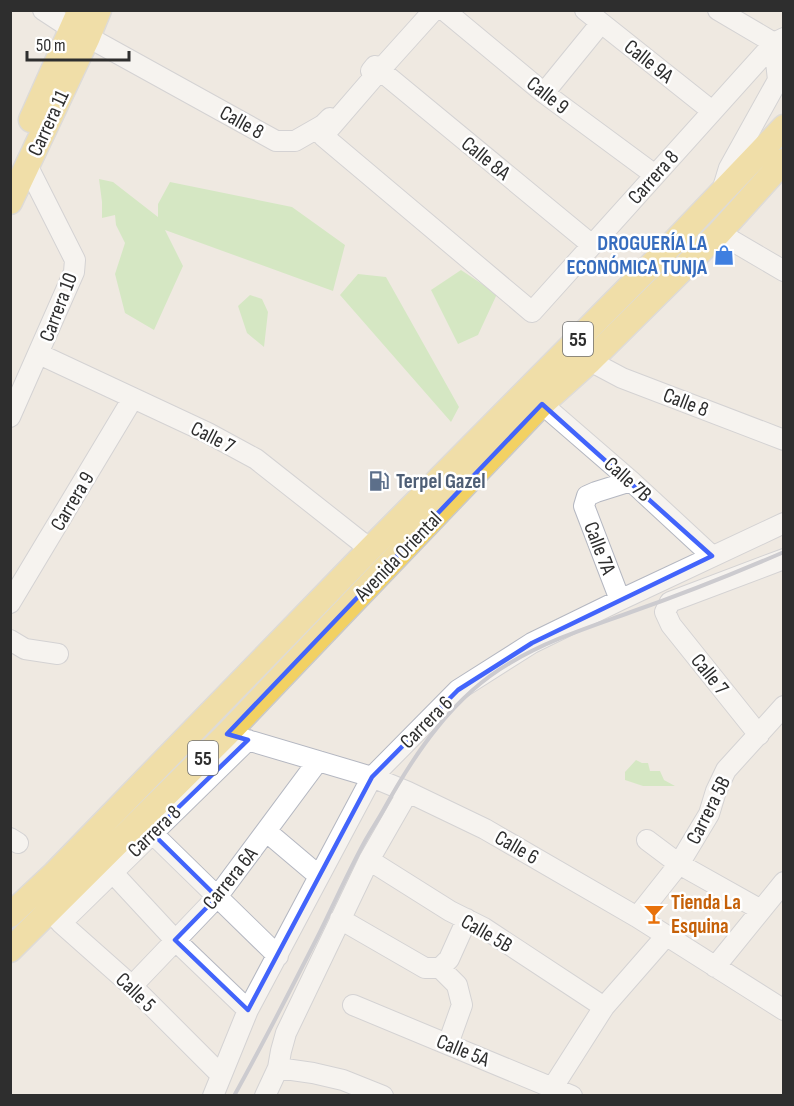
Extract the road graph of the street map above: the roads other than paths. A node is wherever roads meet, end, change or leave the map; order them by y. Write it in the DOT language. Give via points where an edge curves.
graph roads {
  1 [pos="43,10"];
  2 [pos="99,10"];
  3 [pos="434,10"];
  4 [pos="444,10"];
  5 [pos="718,10"];
  6 [pos="593,17"];
  7 [pos="80,26"];
  8 [pos="779,40"];
  9 [pos="380,70"];
  10 [pos="544,93"];
  11 [pos="712,111"];
  12 [pos="783,127"];
  13 [pos="783,162"];
  14 [pos="19,166"];
  15 [pos="655,175"];
  16 [pos="721,194"];
  17 [pos="10,202"];
  18 [pos="719,233"];
  19 [pos="592,245"];
  20 [pos="783,271"];
  21 [pos="39,354"];
  22 [pos="590,360"];
  23 [pos="133,398"];
  24 [pos="542,404"];
  25 [pos="10,417"];
  26 [pos="783,440"];
  27 [pos="631,481"];
  28 [pos="783,523"];
  29 [pos="370,549"];
  30 [pos="712,556"];
  31 [pos="783,560"];
  32 [pos="620,600"];
  33 [pos="10,603"];
  34 [pos="10,640"];
  35 [pos="58,654"];
  36 [pos="783,706"];
  37 [pos="759,735"];
  38 [pos="237,737"];
  39 [pos="318,761"];
  40 [pos="372,777"];
  41 [pos="408,792"];
  42 [pos="267,832"];
  43 [pos="152,833"];
  44 [pos="647,840"];
  45 [pos="369,860"];
  46 [pos="679,864"];
  47 [pos="112,872"];
  48 [pos="320,876"];
  49 [pos="783,882"];
  50 [pos="217,897"];
  51 [pos="761,910"];
  52 [pos="10,915"];
  53 [pos="56,916"];
  54 [pos="637,917"];
  55 [pos="340,919"];
  56 [pos="467,920"];
  57 [pos="666,936"];
  58 [pos="175,940"];
  59 [pos="10,950"];
  60 [pos="278,956"];
  61 [pos="440,968"];
  62 [pos="716,968"];
  63 [pos="132,986"];
  64 [pos="353,1005"];
  65 [pos="604,1008"];
  66 [pos="249,1010"];
  67 [pos="783,1010"];
  68 [pos="448,1044"];
  69 [pos="278,1068"];
  70 [pos="221,1075"];
  71 [pos="553,1087"];
  72 [pos="213,1095"];
  73 [pos="265,1095"];
  74 [pos="383,1095"];
  75 [pos="572,1095"];
  1 -- 7 [label="street, Calle 8"];
  2 -- 7 [label="main road, Carrera 11"];
  3 -- 9 [label="street"];
  4 -- 10 [label="street, Calle 9"];
  5 -- 8 [label="street"];
  6 -- 10 [label="street"];
  6 -- 11 [label="street, Calle 9A"];
  7 -- 9 [label="street, Calle 8" via="276,141 295,141 323,125 375,66"];
  7 -- 14 [label="main road, Carrera 11"];
  8 -- 11 [label="street, Carrera 8"];
  8 -- 16 [label="street" via="778,80 729,168"];
  9 -- 19 [label="street, Calle 8A"];
  9 -- 19 [label="street, Carrera 8" via="323,136 532,312"];
  10 -- 15 [label="street, Calle 9"];
  11 -- 15 [label="street, Carrera 8"];
  12 -- 16 [label="main road, Avenida Oriental / 55"];
  13 -- 18 [label="main road, Avenida Oriental / 55"];
  14 -- 17 [label="main road, Carrera 11"];
  14 -- 21 [label="street, Carrera 10" via="75,260 74,272"];
  15 -- 19 [label="street, Carrera 8"];
  16 -- 29 [label="main road, Avenida Oriental / 55"];
  18 -- 20 [label="street"];
  18 -- 22 [label="main road, Avenida Oriental / 55"];
  21 -- 23 [label="street, Calle 7"];
  21 -- 25 [label="street, Carrera 10"];
  22 -- 24 [label="main road, Avenida Oriental / 55"];
  22 -- 26 [label="street, Calle 8" via="622,378"];
  23 -- 29 [label="street, Calle 7" via="256,459"];
  23 -- 33 [label="street, Carrera 9"];
  24 -- 27 [label="street, Calle 7B"];
  24 -- 38 [label="main road, Avenida Oriental / 55"];
  27 -- 30 [label="street, Calle 7B"];
  27 -- 32 [label="street, Calle 7A" via="587,496 584,506"];
  28 -- 30 [label="street, Carrera 6"];
  29 -- 52 [label="main road, Avenida Oriental / 55"];
  30 -- 32 [label="street, Carrera 6"];
  31 -- 37 [label="street, Calle 7" via="670,602 665,612 671,625"];
  32 -- 40 [label="street, Carrera 6" via="532,643 458,690"];
  34 -- 35 [label="street" via="25,649"];
  36 -- 37 [label="street, Carrera 5B"];
  37 -- 46 [label="street, Carrera 5B" via="726,770 709,814"];
  38 -- 39 [label="street, Calle 6"];
  38 -- 43 [label="street, Carrera 8"];
  38 -- 53 [label="main road, Avenida Oriental / 55"];
  39 -- 40 [label="street, Calle 6"];
  39 -- 42 [label="street, Carrera 6A"];
  40 -- 41 [label="street, Calle 6"];
  40 -- 48 [label="street, Carrera 6"];
  41 -- 45 [label="street"];
  41 -- 54 [label="street, Calle 6" via="485,829"];
  42 -- 48 [label="street"];
  42 -- 50 [label="street, Carrera 6A"];
  43 -- 47 [label="street, Carrera 8"];
  43 -- 50 [label="street"];
  44 -- 46 [label="street"];
  45 -- 55 [label="street"];
  45 -- 56 [label="street, Calle 5B"];
  46 -- 51 [label="street"];
  46 -- 54 [label="street, Carrera 5B"];
  47 -- 53 [label="street, Carrera 8"];
  47 -- 58 [label="street"];
  48 -- 60 [label="street, Carrera 6"];
  49 -- 51 [label="street"];
  50 -- 58 [label="street, Carrera 6A"];
  50 -- 60 [label="street"];
  51 -- 62 [label="street"];
  53 -- 59 [label="main road, Avenida Oriental / 55"];
  53 -- 63 [label="street, Calle 5"];
  54 -- 57 [label="street, Calle 6"];
  55 -- 61 [label="street" via="425,968"];
  55 -- 69 [label="street" via="286,1033"];
  56 -- 61 [label="street" via="449,959"];
  56 -- 65 [label="street, Calle 5B"];
  57 -- 62 [label="street, Calle 6"];
  57 -- 65 [label="street"];
  58 -- 63 [label="street, Carrera 6A"];
  58 -- 66 [label="street"];
  60 -- 66 [label="street, Carrera 6"];
  61 -- 68 [label="street" via="457,985 462,1005"];
  62 -- 67 [label="street, Calle 6"];
  63 -- 70 [label="street, Calle 5"];
  64 -- 68 [label="street, Calle 5A"];
  65 -- 71 [label="street"];
  66 -- 70 [label="street, Carrera 6"];
  68 -- 71 [label="street, Calle 5A"];
  69 -- 73 [label="street"];
  69 -- 74 [label="street" via="343,1080"];
  70 -- 72 [label="street, Carrera 6"];
  71 -- 75 [label="street, Calle 5A"];
}
